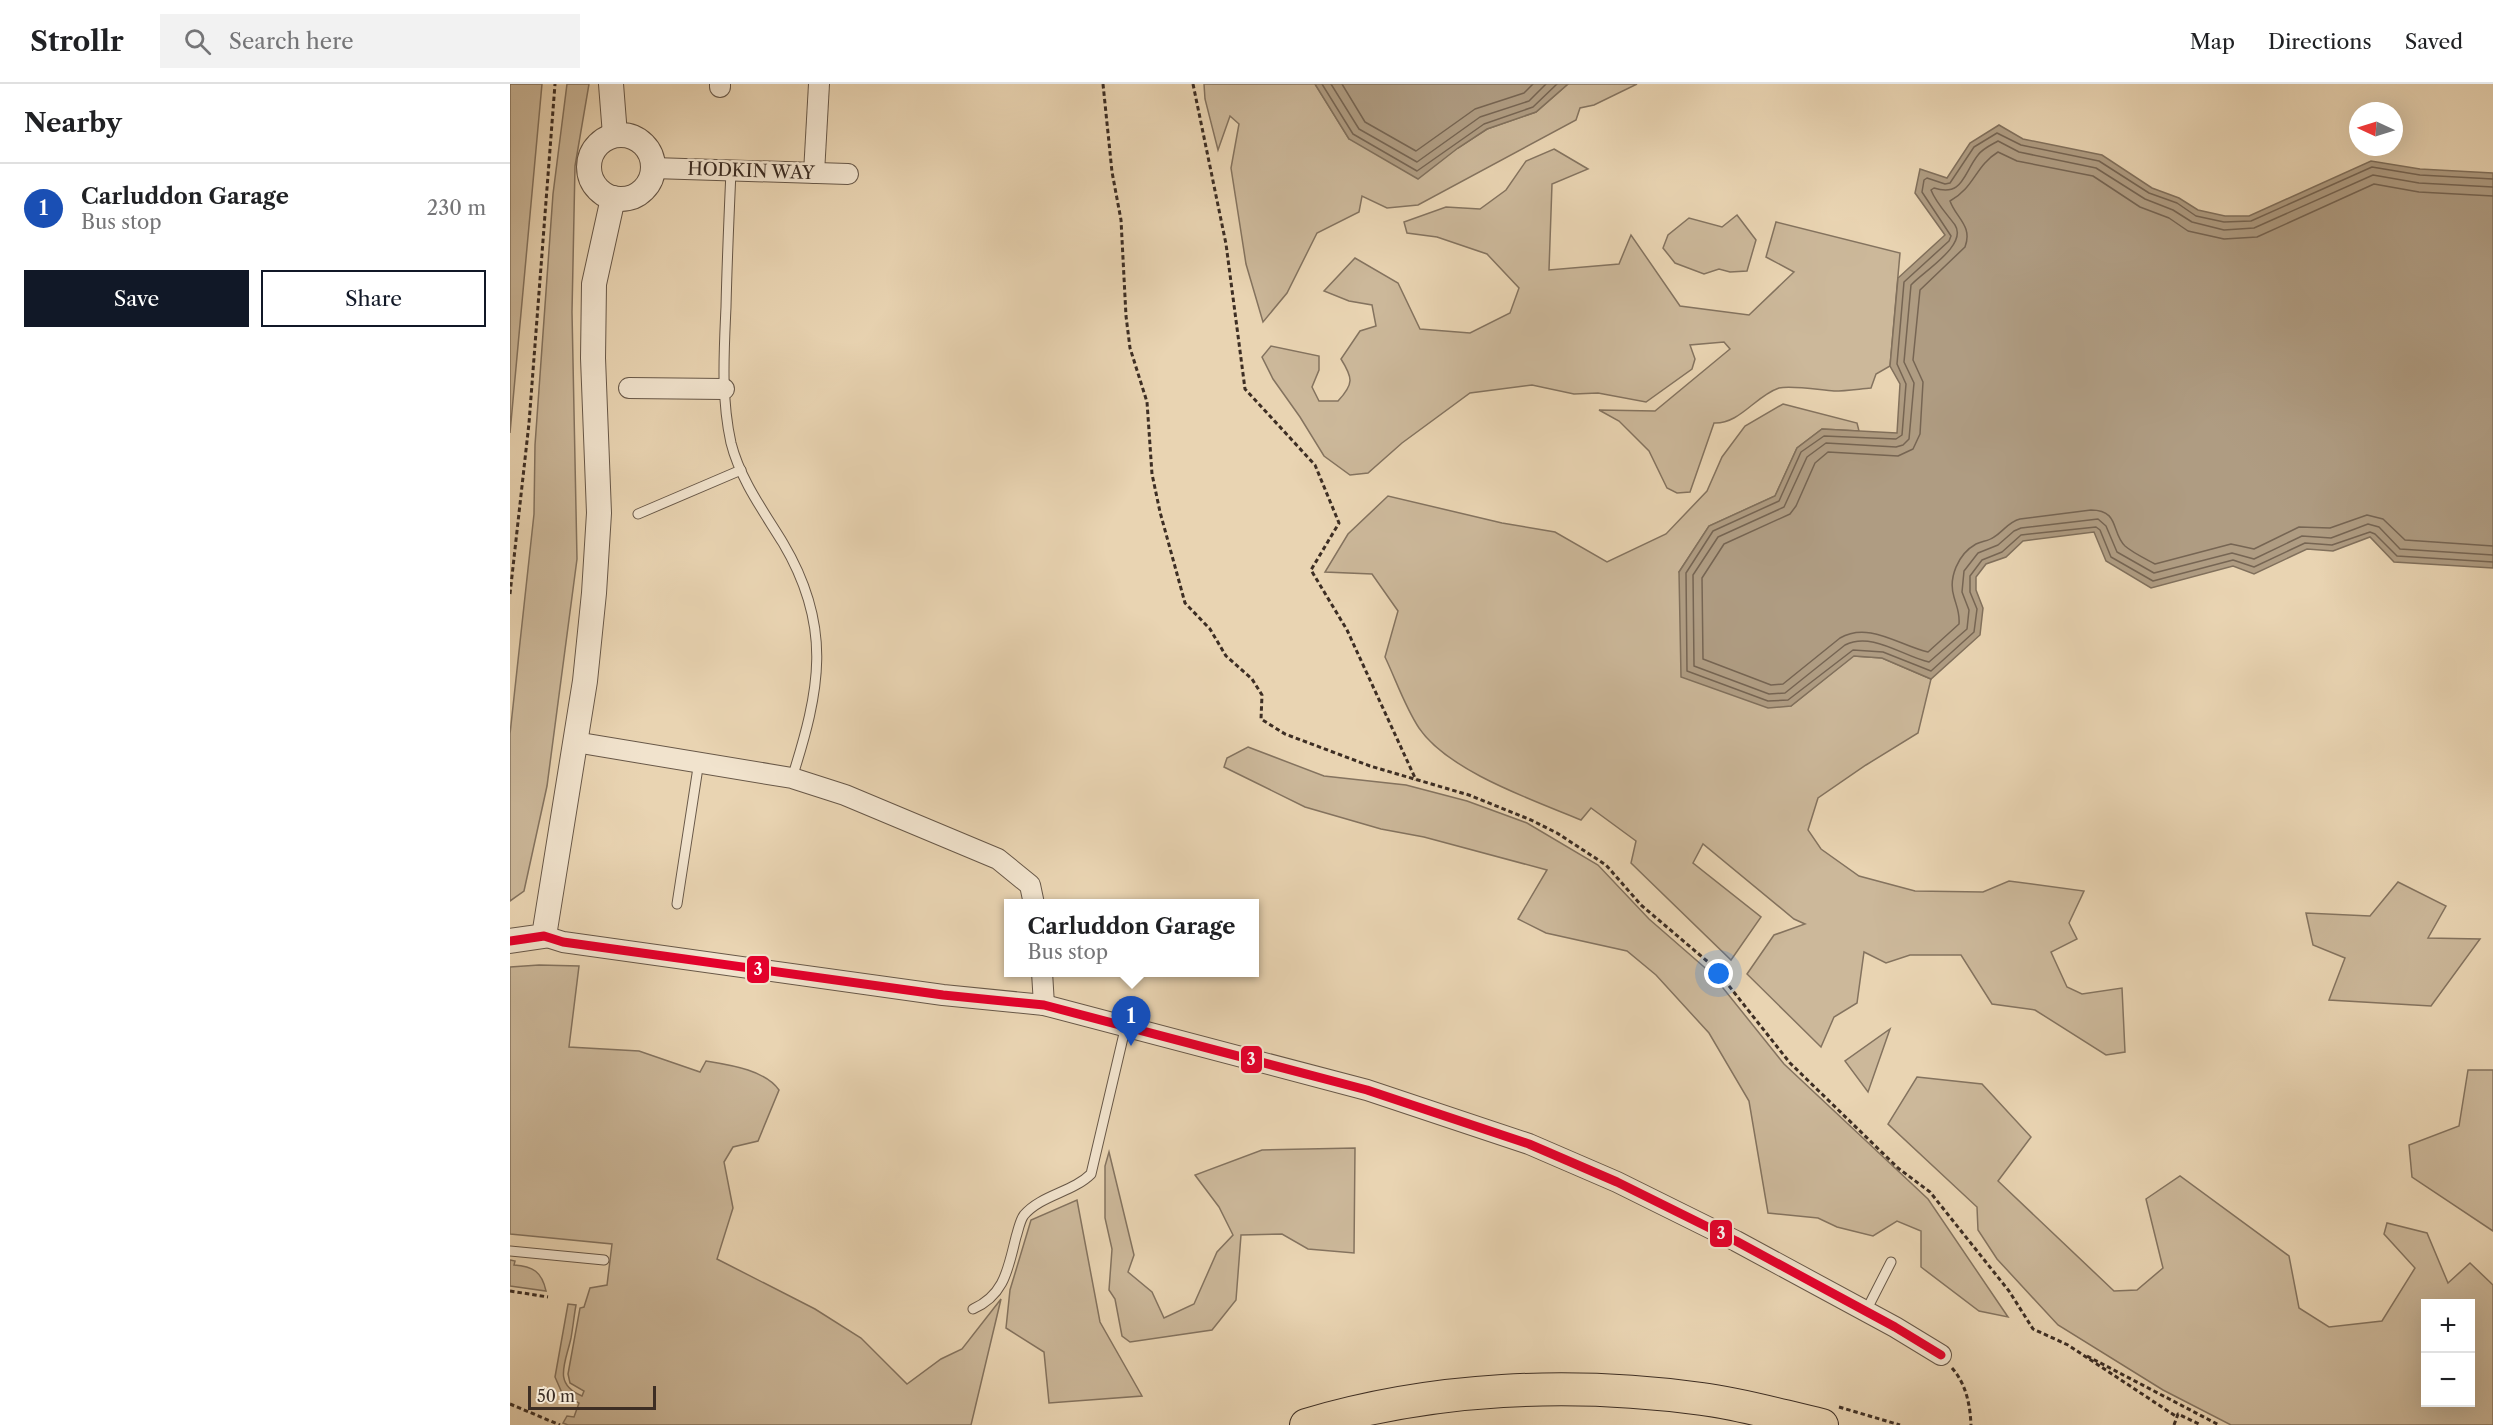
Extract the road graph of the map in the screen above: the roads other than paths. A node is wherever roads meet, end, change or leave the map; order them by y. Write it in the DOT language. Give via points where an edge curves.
graph roads {
  1 [pos="611,84"];
  2 [pos="819,84"];
  3 [pos="615,135"];
  4 [pos="653,168"];
  5 [pos="731,171"];
  6 [pos="814,173"];
  7 [pos="848,174"];
  8 [pos="613,198"];
  9 [pos="629,388"];
  10 [pos="724,389"];
  11 [pos="741,471"];
  12 [pos="638,514"];
  13 [pos="575,742"];
  14 [pos="699,761"];
  15 [pos="792,778"];
  16 [pos="1033,899"];
  17 [pos="677,904"];
  18 [pos="544,936"];
  19 [pos="510,941"];
  20 [pos="1042,977"];
  21 [pos="1044,1005"];
  22 [pos="1126,1025"];
  23 [pos="510,1251"];
  24 [pos="604,1260"];
  25 [pos="1891,1262"];
  26 [pos="973,1309"];
  27 [pos="1866,1311"];
  28 [pos="1941,1355"];
  29 [pos="1306,1425"];
  30 [pos="1822,1425"];
  1 -- 3 [label="street"];
  2 -- 6 [label="street"];
  3 -- 4 [label="street" via="625,134 642,142"];
  3 -- 8 [label="street" via="598,144 589,160 592,180"];
  4 -- 5 [label="street, HODKIN WAY"];
  4 -- 8 [label="street" via="652,177 640,192 623,199"];
  5 -- 6 [label="street, HODKIN WAY"];
  5 -- 10 [label="lane"];
  6 -- 7 [label="street, HODKIN WAY"];
  8 -- 13 [label="street" via="594,284 599,513 592,615"];
  9 -- 10 [label="street"];
  10 -- 11 [label="lane" via="731,444"];
  11 -- 12 [label="lane"];
  11 -- 15 [label="lane" via="806,588 816,628 817,667 810,722"];
  13 -- 14 [label="street"];
  13 -- 18 [label="street"];
  14 -- 15 [label="street"];
  14 -- 17 [label="lane"];
  15 -- 16 [label="street" via="845,795 998,859 1030,885"];
  18 -- 19 [label="street"];
  18 -- 21 [label="street" via="563,942 943,995"];
  20 -- 21 [label="street"];
  21 -- 22 [label="street"];
  22 -- 26 [label="lane" via="1091,1174 1023,1216 1001,1286 988,1302"];
  22 -- 27 [label="street" via="1367,1090 1529,1144 1717,1231"];
  23 -- 24 [label="lane"];
  25 -- 27 [label="lane"];
  27 -- 28 [label="street"];
  29 -- 30 [label="highway" via="1395,1404 1541,1389 1638,1391 1704,1399"];
}
